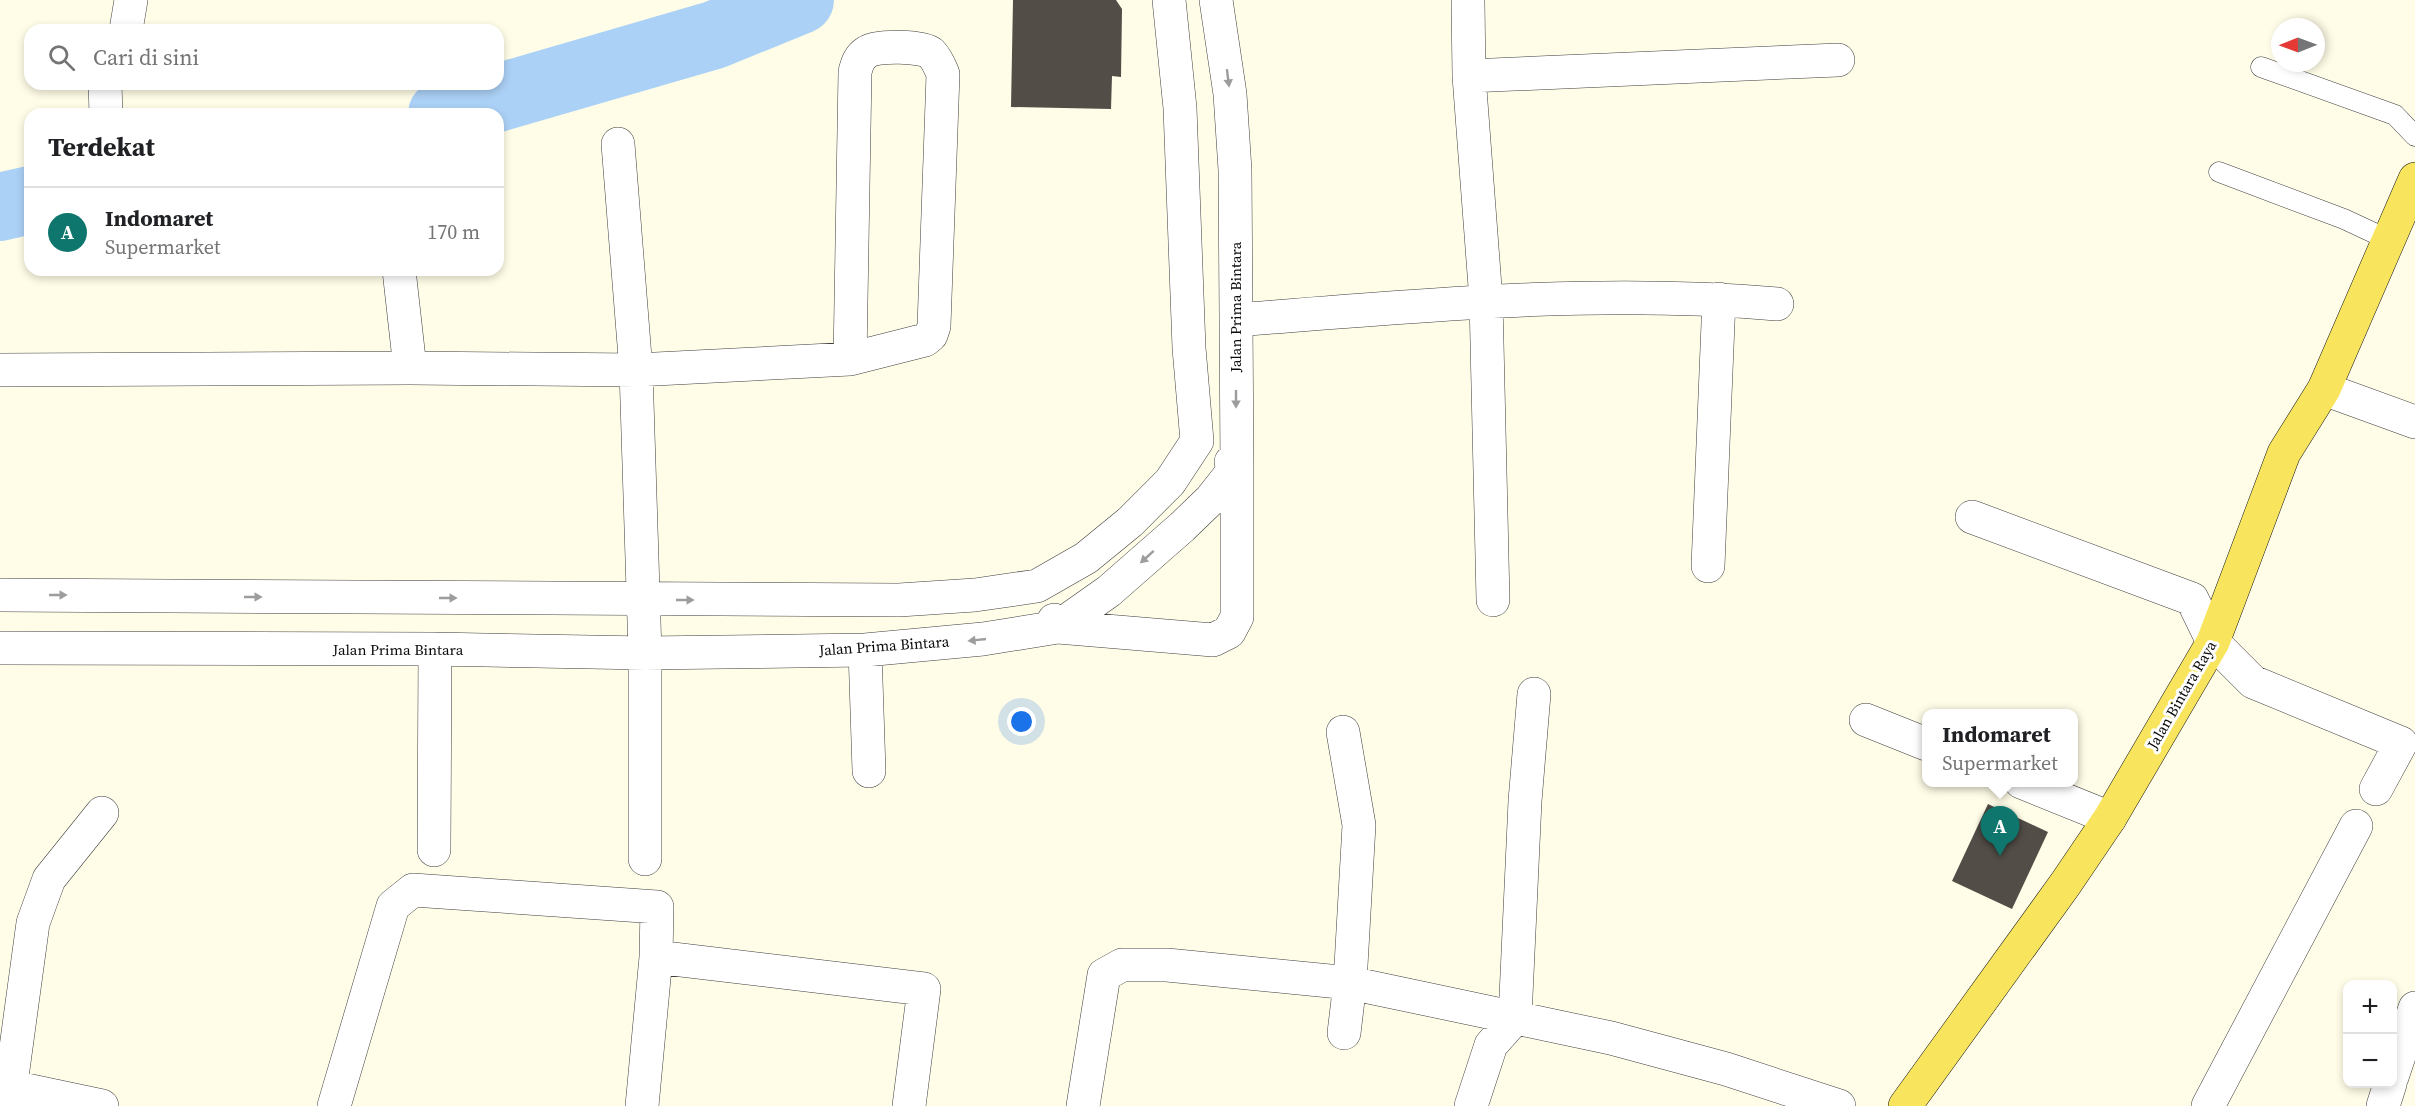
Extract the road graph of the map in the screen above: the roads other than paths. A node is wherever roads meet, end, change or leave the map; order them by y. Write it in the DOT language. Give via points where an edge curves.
graph roads {
  1 [pos="130,0"];
  2 [pos="1169,0"];
  3 [pos="1468,2"];
  4 [pos="1218,14"];
  5 [pos="127,24"];
  6 [pos="1174,34"];
  7 [pos="1838,60"];
  8 [pos="2261,67"];
  9 [pos="1469,76"];
  10 [pos="105,90"];
  11 [pos="106,108"];
  12 [pos="2415,136"];
  13 [pos="618,144"];
  14 [pos="2220,172"];
  15 [pos="2415,179"];
  16 [pos="2389,240"];
  17 [pos="400,276"];
  18 [pos="1719,299"];
  19 [pos="1486,300"];
  20 [pos="1777,304"];
  21 [pos="1236,320"];
  22 [pos="850,359"];
  23 [pos="410,368"];
  24 [pos="0,370"];
  25 [pos="636,370"];
  26 [pos="2324,389"];
  27 [pos="2415,422"];
  28 [pos="1197,441"];
  29 [pos="1237,466"];
  30 [pos="1972,517"];
  31 [pos="1708,566"];
  32 [pos="1037,586"];
  33 [pos="0,595"];
  34 [pos="643,599"];
  35 [pos="1493,600"];
  36 [pos="1058,627"];
  37 [pos="2213,642"];
  38 [pos="0,648"];
  39 [pos="435,650"];
  40 [pos="865,650"];
  41 [pos="645,653"];
  42 [pos="1534,694"];
  43 [pos="1866,720"];
  44 [pos="1343,732"];
  45 [pos="1922,742"];
  46 [pos="2408,747"];
  47 [pos="869,771"];
  48 [pos="2031,787"];
  49 [pos="2376,789"];
  50 [pos="102,813"];
  51 [pos="2110,819"];
  52 [pos="2356,825"];
  53 [pos="434,850"];
  54 [pos="645,859"];
  55 [pos="656,957"];
  56 [pos="1350,983"];
  57 [pos="2415,1008"];
  58 [pos="1515,1018"];
  59 [pos="1344,1033"];
  60 [pos="2397,1062"];
  61 [pos="2388,1088"];
  62 [pos="6,1093"];
  63 [pos="102,1106"];
  64 [pos="334,1106"];
  65 [pos="642,1106"];
  66 [pos="909,1106"];
  67 [pos="1083,1106"];
  68 [pos="1471,1106"];
  69 [pos="1839,1106"];
  70 [pos="1905,1106"];
  71 [pos="2208,1106"];
  72 [pos="2383,1106"];
  1 -- 5 [label="street"];
  2 -- 6 [label="street"];
  3 -- 9 [label="street"];
  4 -- 6 [label="street"];
  4 -- 21 [label="street, Jalan Prima Bintara, one-way" via="1230,93"];
  6 -- 28 [label="street"];
  7 -- 9 [label="street"];
  8 -- 12 [label="lane" via="2395,115"];
  9 -- 19 [label="street"];
  10 -- 11 [label="street"];
  13 -- 25 [label="street"];
  14 -- 16 [label="lane"];
  15 -- 16 [label="main road, Jalan Bintara Raya"];
  16 -- 26 [label="main road, Jalan Bintara Raya"];
  17 -- 23 [label="street"];
  18 -- 19 [label="street"];
  18 -- 20 [label="street"];
  18 -- 31 [label="street"];
  19 -- 21 [label="street"];
  19 -- 35 [label="street"];
  21 -- 29 [label="street, Jalan Prima Bintara, one-way"];
  22 -- 22 [label="street" via="855,72 864,53 873,48 923,48 932,54 943,74 934,326 925,340"];
  22 -- 25 [label="street"];
  23 -- 24 [label="street"];
  23 -- 25 [label="street"];
  25 -- 34 [label="street"];
  26 -- 27 [label="street"];
  26 -- 37 [label="main road, Jalan Bintara Raya" via="2284,453"];
  28 -- 29 [label="street"];
  28 -- 32 [label="street" via="1170,482 1130,522 1086,558"];
  29 -- 36 [label="street, Jalan Prima Bintara, one-way" via="1182,527 1109,591"];
  29 -- 36 [label="street" via="1237,617 1229,632 1213,640"];
  30 -- 37 [label="street" via="2192,599"];
  34 -- 32 [label="street, one-way" via="899,600 975,596"];
  32 -- 36 [label="street"];
  33 -- 34 [label="street, one-way"];
  34 -- 41 [label="street"];
  36 -- 40 [label="street, Jalan Prima Bintara, one-way"];
  37 -- 46 [label="street" via="2253,682"];
  37 -- 51 [label="main road, Jalan Bintara Raya"];
  38 -- 39 [label="street, Jalan Prima Bintara"];
  39 -- 41 [label="street, Jalan Prima Bintara"];
  39 -- 53 [label="street"];
  40 -- 41 [label="street, Jalan Prima Bintara"];
  40 -- 47 [label="street"];
  41 -- 54 [label="street"];
  42 -- 58 [label="street"];
  43 -- 45 [label="street"];
  44 -- 56 [label="street" via="1359,825"];
  46 -- 49 [label="street"];
  48 -- 51 [label="street"];
  50 -- 62 [label="street" via="49,879 33,922"];
  51 -- 70 [label="main road, Jalan Bintara Raya"];
  52 -- 71 [label="street"];
  55 -- 64 [label="street" via="657,907 413,890 393,906"];
  55 -- 65 [label="street"];
  55 -- 66 [label="street" via="924,988"];
  56 -- 58 [label="street"];
  56 -- 59 [label="street"];
  56 -- 67 [label="street" via="1167,965 1122,965 1104,975"];
  57 -- 60 [label="street"];
  58 -- 68 [label="street" via="1491,1044"];
  58 -- 69 [label="street" via="1611,1038 1726,1069"];
  61 -- 72 [label="street"];
  62 -- 63 [label="street"];
}
